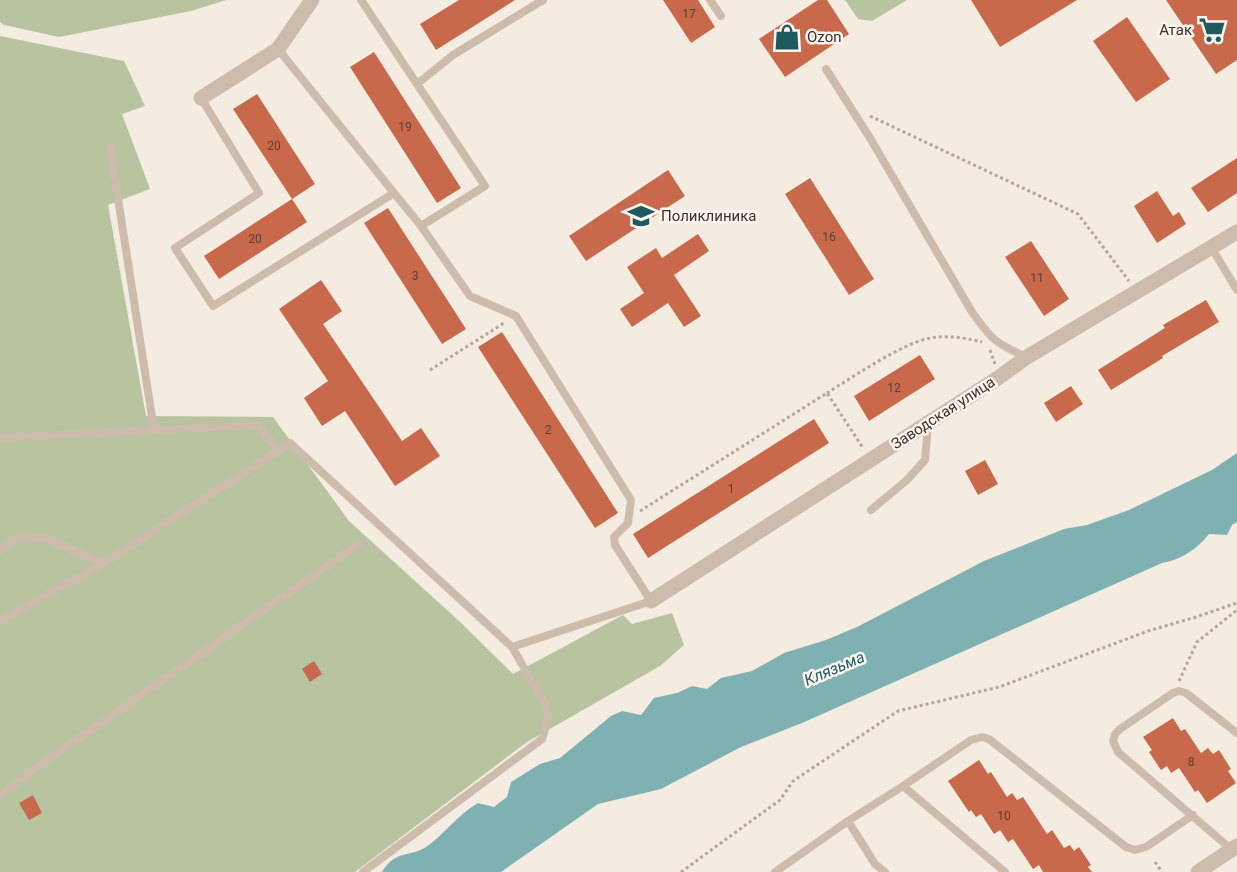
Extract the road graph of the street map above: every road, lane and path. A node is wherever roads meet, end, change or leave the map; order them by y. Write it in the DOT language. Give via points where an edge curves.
graph roads {
  1 [pos="312,0"];
  2 [pos="361,0"];
  3 [pos="543,0"];
  4 [pos="710,0"];
  5 [pos="721,16"];
  6 [pos="278,49"];
  7 [pos="826,69"];
  8 [pos="417,84"];
  9 [pos="201,98"];
  10 [pos="850,106"];
  11 [pos="110,147"];
  12 [pos="394,193"];
  13 [pos="421,226"];
  14 [pos="1237,232"];
  15 [pos="1211,247"];
  16 [pos="1130,283"];
  17 [pos="1237,290"];
  18 [pos="516,316"];
  19 [pos="1027,357"];
  20 [pos="996,366"];
  21 [pos="430,370"];
  22 [pos="827,393"];
  23 [pos="928,422"];
  24 [pos="154,430"];
  25 [pos="0,438"];
  26 [pos="279,451"];
  27 [pos="870,460"];
  28 [pos="871,510"];
  29 [pos="629,518"];
  30 [pos="359,544"];
  31 [pos="0,550"];
  32 [pos="104,563"];
  33 [pos="651,601"];
  34 [pos="1237,603"];
  35 [pos="1237,610"];
  36 [pos="0,621"];
  37 [pos="512,647"];
  38 [pos="1173,693"];
  39 [pos="1237,733"];
  40 [pos="903,786"];
  41 [pos="0,796"];
  42 [pos="1193,815"];
  43 [pos="848,821"];
  44 [pos="1235,848"];
  45 [pos="1155,862"];
  46 [pos="363,872"];
  47 [pos="681,872"];
  48 [pos="775,872"];
  49 [pos="885,872"];
  50 [pos="1005,872"];
  51 [pos="1162,872"];
  52 [pos="1198,872"];
  1 -- 6 [label="street"];
  2 -- 8 [label="lane"];
  3 -- 8 [label="lane" via="453,55"];
  4 -- 5 [label="lane"];
  6 -- 9 [label="street"];
  6 -- 12 [label="lane"];
  7 -- 10 [label="lane"];
  8 -- 13 [label="lane" via="485,186"];
  9 -- 12 [label="lane" via="259,193 176,248 213,306"];
  10 -- 16 [label="path" via="1078,214"];
  10 -- 19 [label="lane" via="989,337"];
  11 -- 24 [label="lane"];
  12 -- 13 [label="lane"];
  13 -- 18 [label="lane" via="470,296"];
  14 -- 15 [label="street, Заводская улица"];
  15 -- 17 [label="lane"];
  15 -- 19 [label="street, Заводская улица"];
  18 -- 21 [label="path"];
  18 -- 29 [label="lane" via="631,500"];
  19 -- 23 [label="street, Заводская улица"];
  20 -- 22 [label="path" via="986,343 956,336 928,338 907,346"];
  22 -- 27 [label="path"];
  22 -- 29 [label="path"];
  23 -- 27 [label="street, Заводская улица"];
  23 -- 28 [label="lane" via="925,460"];
  24 -- 25 [label="lane"];
  24 -- 26 [label="lane" via="258,425"];
  26 -- 32 [label="lane"];
  26 -- 37 [label="lane" via="290,443"];
  27 -- 33 [label="street, Заводская улица"];
  29 -- 33 [label="lane" via="614,537 615,545"];
  30 -- 41 [label="lane"];
  31 -- 32 [label="lane" via="19,537 47,539"];
  32 -- 36 [label="lane"];
  33 -- 37 [label="lane"];
  34 -- 47 [label="path" via="1148,631 999,687 898,711 793,781 780,800"];
  35 -- 38 [label="path" via="1197,642"];
  37 -- 46 [label="lane" via="545,704 548,719 542,739"];
  38 -- 39 [label="lane" via="1186,693"];
  38 -- 42 [label="lane" via="1120,729 1113,741 1118,752"];
  40 -- 42 [label="lane" via="982,736 1126,847 1146,847"];
  40 -- 43 [label="lane"];
  40 -- 50 [label="lane"];
  42 -- 44 [label="lane"];
  43 -- 48 [label="lane"];
  43 -- 49 [label="lane"];
  44 -- 52 [label="street"];
  45 -- 51 [label="path"];
}
